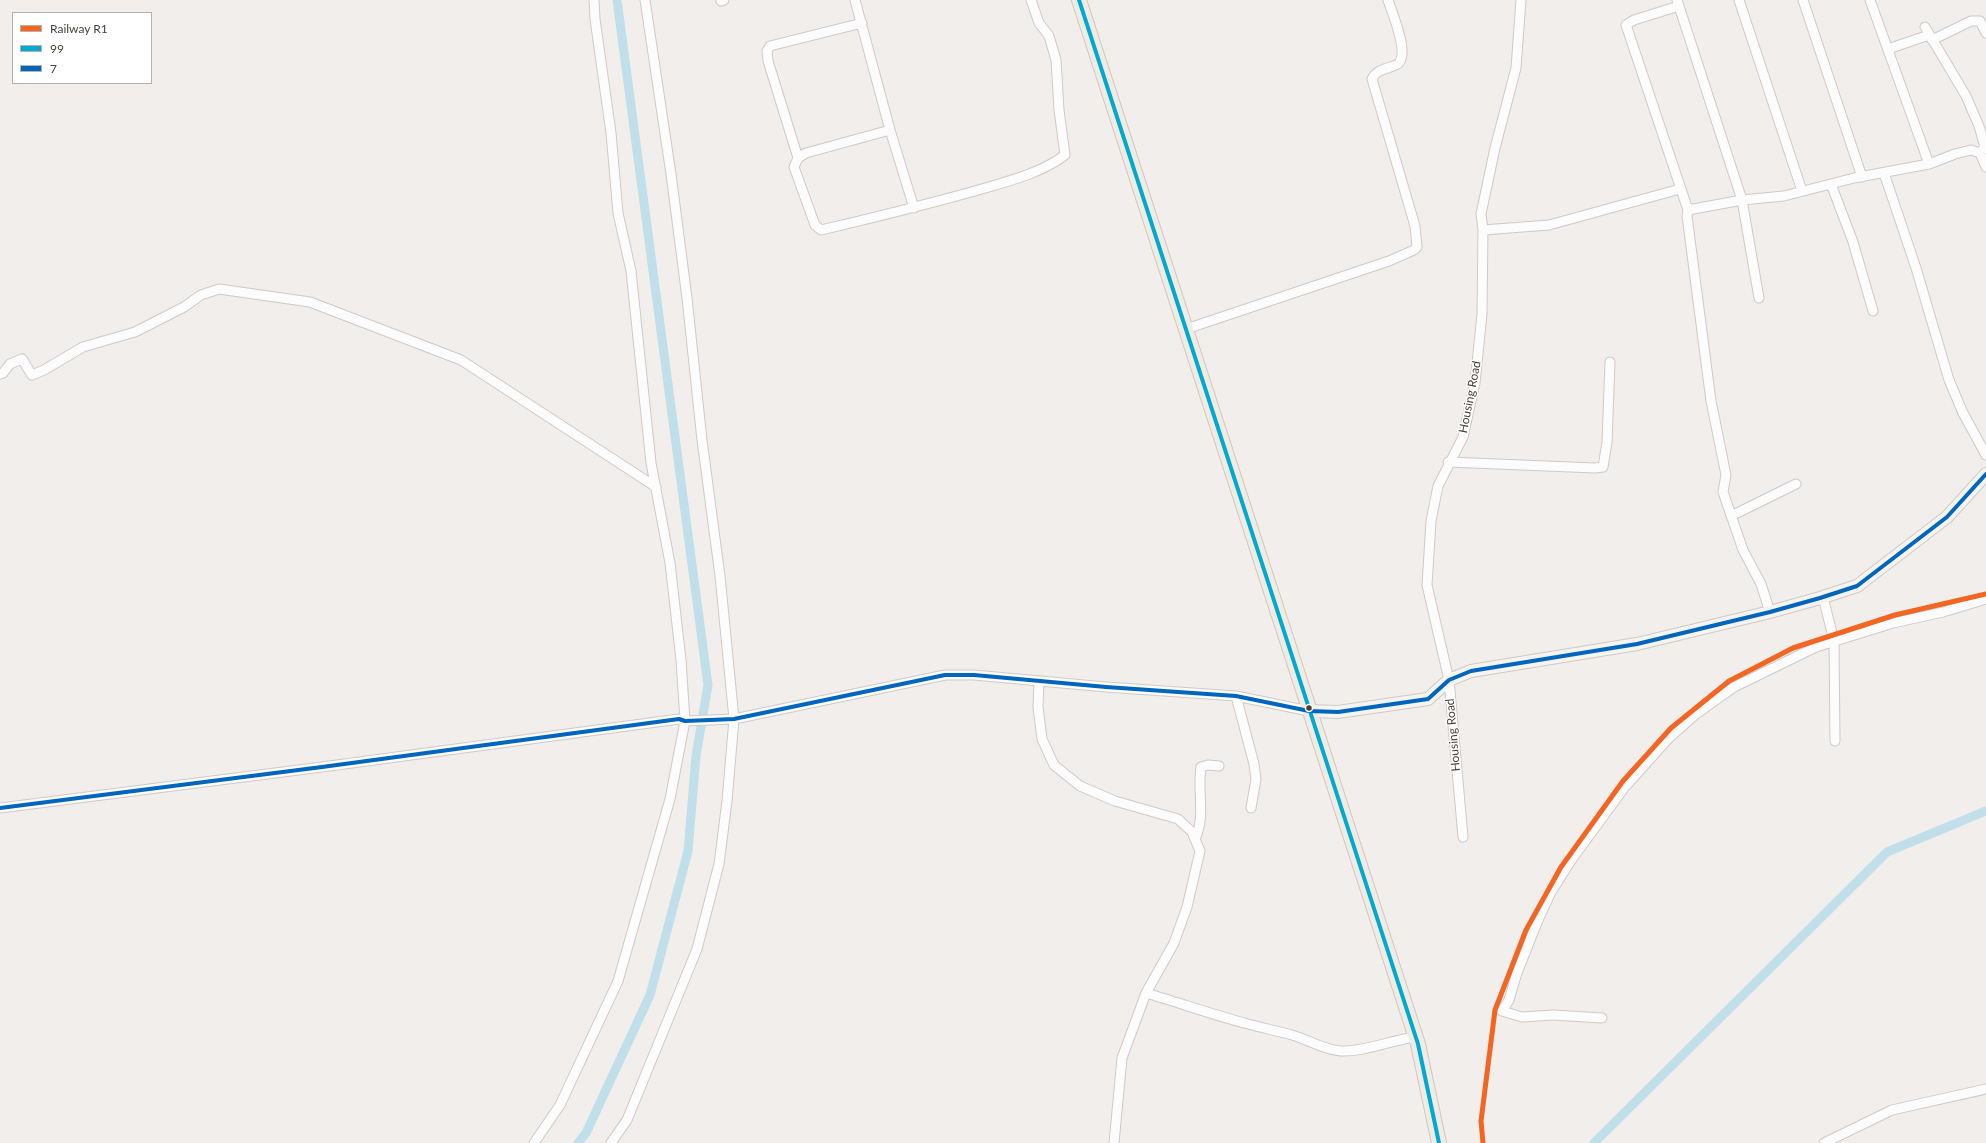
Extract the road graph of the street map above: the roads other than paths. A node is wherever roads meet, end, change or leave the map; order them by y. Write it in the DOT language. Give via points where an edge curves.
graph roads {
  1 [pos="594,0"];
  2 [pos="645,0"];
  3 [pos="855,0"];
  4 [pos="1031,0"];
  5 [pos="1079,0"];
  6 [pos="1388,0"];
  7 [pos="1521,0"];
  8 [pos="1739,0"];
  9 [pos="1803,0"];
  10 [pos="1870,0"];
  11 [pos="1678,3"];
  12 [pos="862,23"];
  13 [pos="1986,33"];
  14 [pos="1929,34"];
  15 [pos="1888,49"];
  16 [pos="890,130"];
  17 [pos="1980,152"];
  18 [pos="798,158"];
  19 [pos="1929,164"];
  20 [pos="1986,167"];
  21 [pos="1884,173"];
  22 [pos="1862,177"];
  23 [pos="1831,184"];
  24 [pos="1680,189"];
  25 [pos="1802,191"];
  26 [pos="1742,200"];
  27 [pos="914,208"];
  28 [pos="1688,210"];
  29 [pos="1483,230"];
  30 [pos="1759,298"];
  31 [pos="1873,310"];
  32 [pos="1186,329"];
  33 [pos="1610,362"];
  34 [pos="0,374"];
  35 [pos="1986,455"];
  36 [pos="1448,462"];
  37 [pos="1986,474"];
  38 [pos="1796,484"];
  39 [pos="656,487"];
  40 [pos="1731,516"];
  41 [pos="1823,597"];
  42 [pos="1986,599"];
  43 [pos="1770,612"];
  44 [pos="1834,641"];
  45 [pos="1449,680"];
  46 [pos="1039,681"];
  47 [pos="1236,696"];
  48 [pos="1309,711"];
  49 [pos="734,719"];
  50 [pos="685,721"];
  51 [pos="1836,741"];
  52 [pos="1219,766"];
  53 [pos="0,808"];
  54 [pos="1250,808"];
  55 [pos="1463,837"];
  56 [pos="1195,839"];
  57 [pos="1146,993"];
  58 [pos="1602,1018"];
  59 [pos="1415,1037"];
  60 [pos="1986,1089"];
  61 [pos="534,1143"];
  62 [pos="611,1143"];
  63 [pos="1114,1143"];
  64 [pos="1439,1143"];
  65 [pos="1824,1143"];
  1 -- 39 [label="street" via="611,133 618,213 631,271 651,463"];
  2 -- 49 [label="street" via="687,298"];
  3 -- 12 [label="street"];
  4 -- 27 [label="street" via="1039,23 1049,36 1056,60 1065,155 1053,164 1008,181"];
  5 -- 32 [label="main road"];
  6 -- 32 [label="street" via="1403,50 1402,59 1398,64 1379,71 1372,79 1414,226 1417,247 1390,261"];
  7 -- 29 [label="street, Housing Road" via="1516,68 1494,148 1482,214"];
  8 -- 25 [label="street"];
  9 -- 22 [label="street"];
  10 -- 15 [label="street"];
  11 -- 24 [label="street" via="1626,25"];
  11 -- 26 [label="street"];
  12 -- 16 [label="street"];
  12 -- 18 [label="street" via="770,46 767,51"];
  13 -- 14 [label="street" via="1980,21 1971,20"];
  14 -- 15 [label="street"];
  14 -- 17 [label="street" via="1966,96 1979,126 1985,148"];
  15 -- 19 [label="street"];
  16 -- 18 [label="street" via="806,153"];
  16 -- 27 [label="street"];
  17 -- 19 [label="street" via="1971,150"];
  17 -- 20 [label="street"];
  18 -- 27 [label="street" via="794,167 815,225 821,230"];
  19 -- 21 [label="street"];
  21 -- 22 [label="street"];
  21 -- 35 [label="street" via="1916,268 1949,380 1963,414"];
  22 -- 23 [label="street"];
  23 -- 25 [label="street"];
  23 -- 31 [label="street" via="1854,242"];
  24 -- 28 [label="street"];
  24 -- 29 [label="street" via="1549,225"];
  25 -- 26 [label="street" via="1784,196"];
  26 -- 28 [label="street"];
  26 -- 30 [label="street"];
  28 -- 40 [label="street" via="1711,401 1726,475 1723,492"];
  29 -- 36 [label="street, Housing Road" via="1482,314 1475,383 1463,436"];
  32 -- 48 [label="main road"];
  33 -- 36 [label="street" via="1604,467"];
  34 -- 39 [label="street" via="10,364 22,359 32,375 82,347 135,332 200,295 219,289 303,301 461,360"];
  36 -- 45 [label="street, Housing Road" via="1438,486 1431,521 1427,585"];
  37 -- 41 [label="main road" via="1947,517 1856,586"];
  38 -- 40 [label="street"];
  39 -- 50 [label="street" via="677,612"];
  40 -- 43 [label="street" via="1761,584"];
  41 -- 43 [label="main road"];
  41 -- 44 [label="street"];
  42 -- 44 [label="street"];
  43 -- 45 [label="main road" via="1637,644 1471,671"];
  44 -- 51 [label="street"];
  44 -- 58 [label="street" via="1805,652 1734,687 1684,724 1616,798 1558,879 1538,920 1511,994 1502,1011 1522,1017 1553,1015"];
  45 -- 48 [label="main road" via="1428,699 1338,712"];
  45 -- 55 [label="street, Housing Road"];
  46 -- 47 [label="street"];
  46 -- 49 [label="street" via="945,675"];
  46 -- 56 [label="street" via="1038,707 1042,739 1054,765 1080,786 1115,801 1178,820 1192,832"];
  47 -- 48 [label="street"];
  47 -- 54 [label="street" via="1254,764 1256,780"];
  48 -- 59 [label="main road"];
  49 -- 50 [label="street"];
  49 -- 62 [label="street" via="719,864 697,949 627,1120"];
  50 -- 53 [label="street" via="679,719 322,768"];
  50 -- 61 [label="street" via="670,800 618,981 560,1105"];
  52 -- 56 [label="street" via="1201,767 1201,804"];
  56 -- 57 [label="street" via="1200,851 1187,907 1174,943"];
  57 -- 59 [label="street" via="1247,1024 1293,1035 1339,1051 1354,1051"];
  57 -- 63 [label="street" via="1122,1058"];
  59 -- 64 [label="main road"];
  60 -- 65 [label="street" via="1892,1110"];
}
